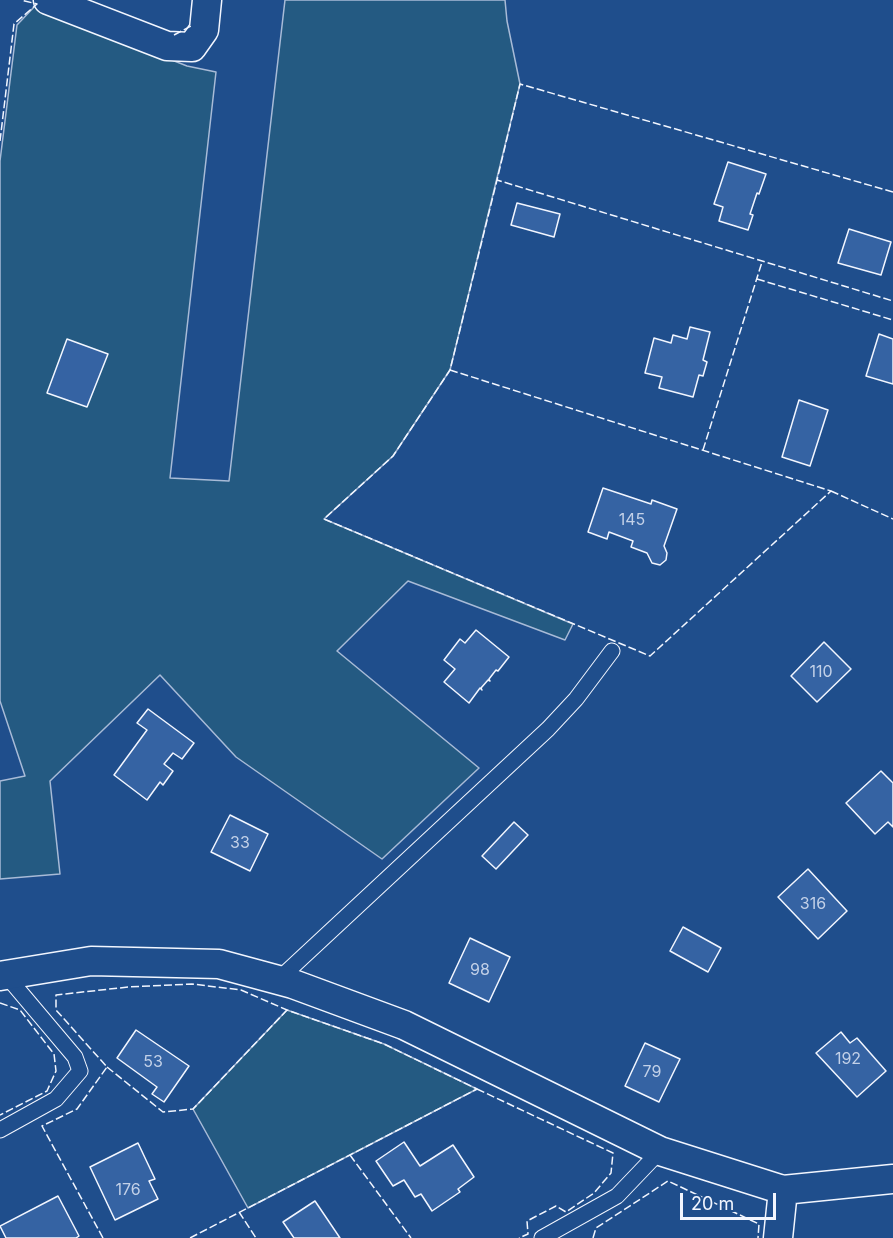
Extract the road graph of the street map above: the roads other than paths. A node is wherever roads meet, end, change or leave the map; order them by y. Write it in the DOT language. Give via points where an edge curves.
graph roads {
  1 [pos="48,0"];
  2 [pos="207,0"];
  3 [pos="612,651"];
  4 [pos="3,975"];
  5 [pos="278,980"];
  6 [pos="0,1131"];
  7 [pos="660,1151"];
  8 [pos="893,1179"];
  9 [pos="783,1190"];
  10 [pos="542,1238"];
  11 [pos="778,1238"];
  1 -- 2 [label="street" via="167,46 192,47 204,30"];
  3 -- 5 [label="lane" via="548,729"];
  4 -- 5 [label="street" via="91,961 219,964"];
  4 -- 6 [label="lane" via="75,1057 81,1071 56,1099"];
  5 -- 7 [label="street" via="404,1025"];
  7 -- 9 [label="street"];
  7 -- 10 [label="lane" via="617,1196"];
  8 -- 9 [label="street"];
  9 -- 11 [label="street"];
}
